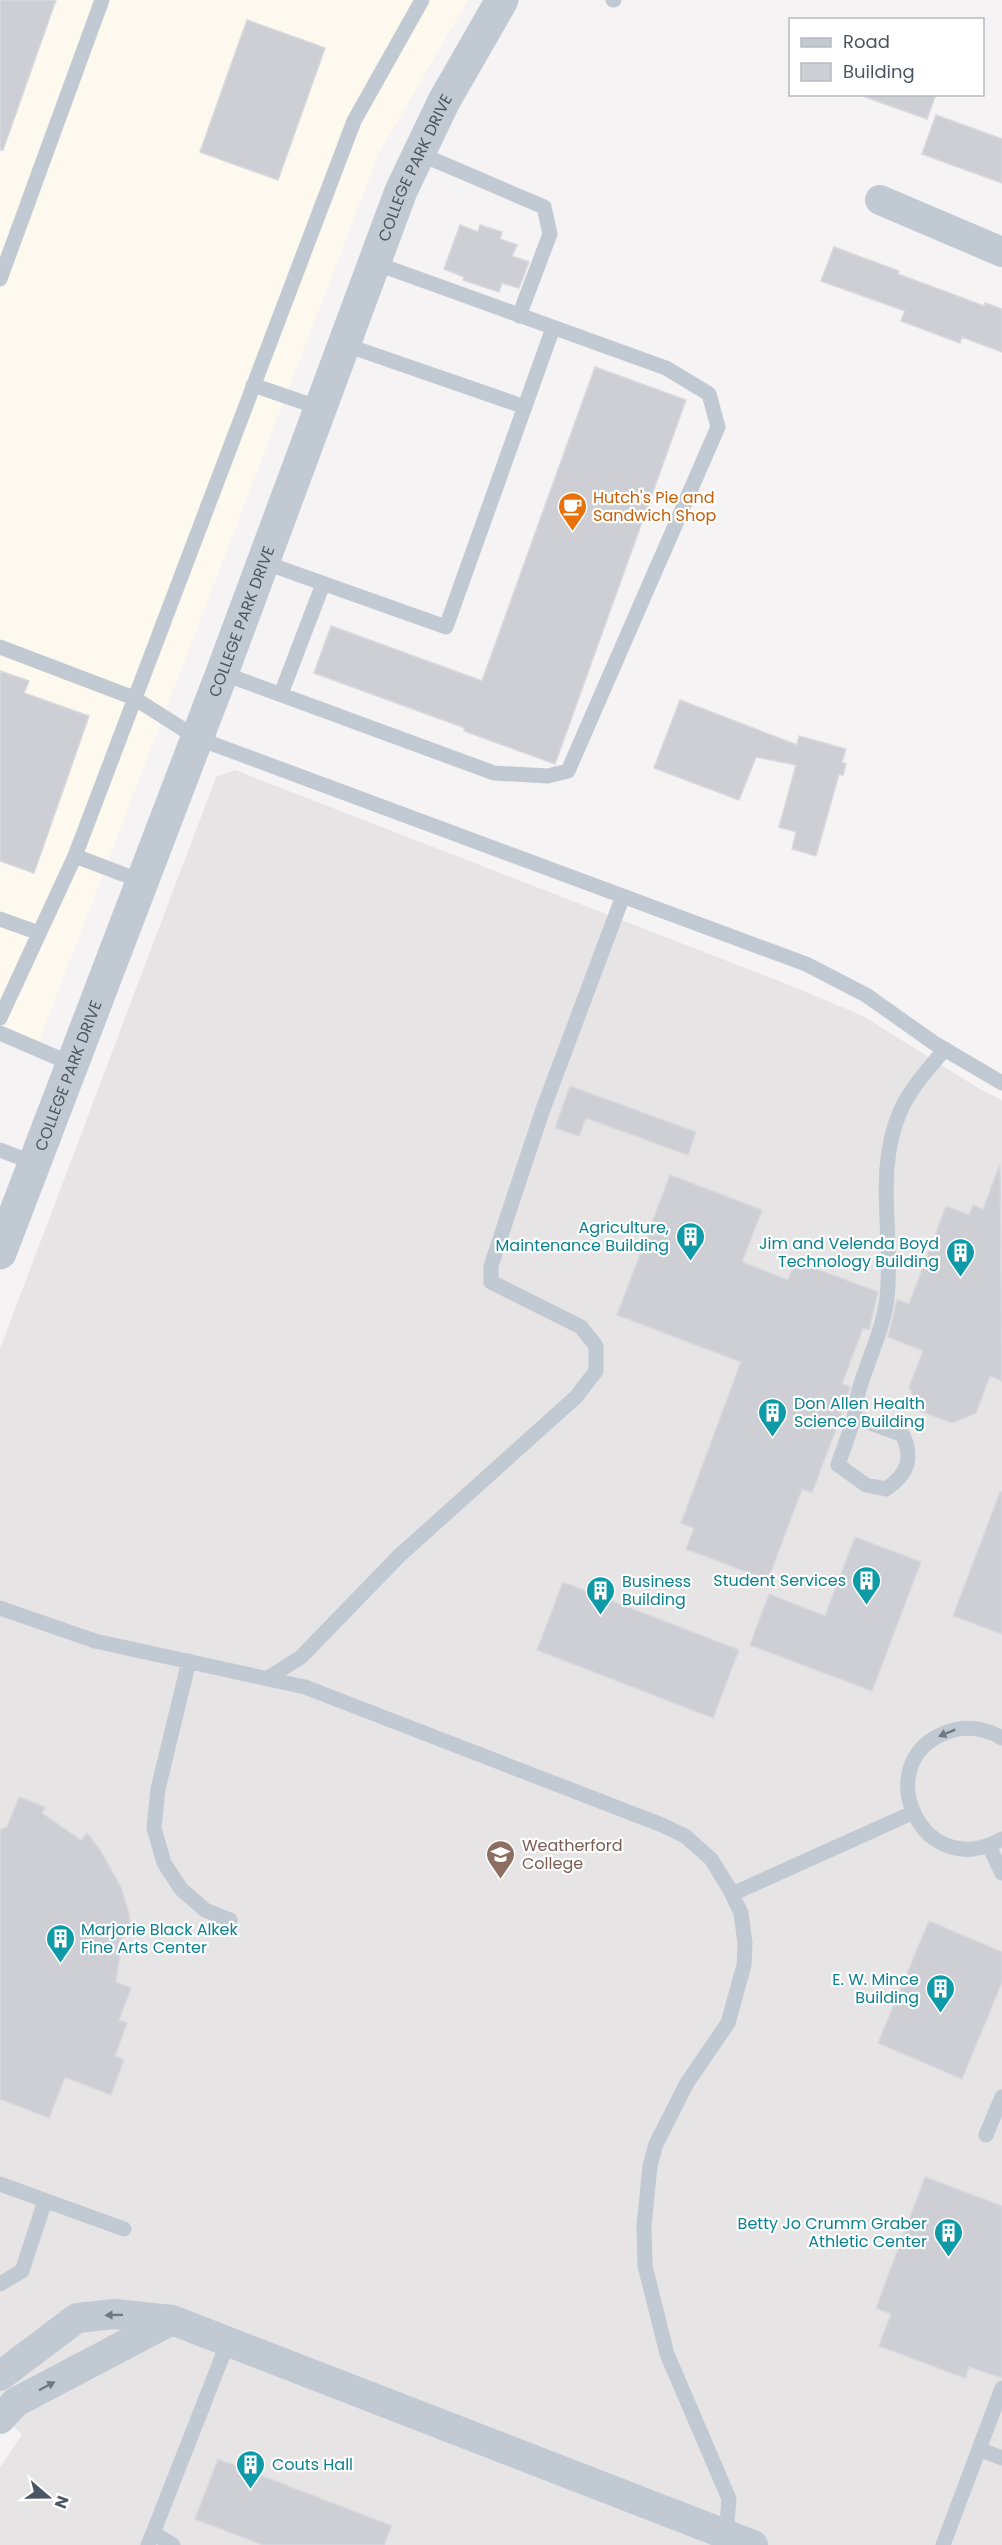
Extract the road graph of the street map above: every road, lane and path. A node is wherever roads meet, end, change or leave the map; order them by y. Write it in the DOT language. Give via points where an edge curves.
graph roads {
  1 [pos="102,0"];
  2 [pos="422,0"];
  3 [pos="502,0"];
  4 [pos="418,153"];
  5 [pos="880,200"];
  6 [pos="1002,252"];
  7 [pos="372,262"];
  8 [pos="0,279"];
  9 [pos="519,316"];
  10 [pos="553,328"];
  11 [pos="343,344"];
  12 [pos="253,385"];
  13 [pos="525,407"];
  14 [pos="320,408"];
  15 [pos="263,562"];
  16 [pos="323,584"];
  17 [pos="0,647"];
  18 [pos="222,673"];
  19 [pos="282,694"];
  20 [pos="134,698"];
  21 [pos="197,738"];
  22 [pos="75,856"];
  23 [pos="141,881"];
  24 [pos="623,896"];
  25 [pos="0,919"];
  26 [pos="39,933"];
  27 [pos="6,992"];
  28 [pos="0,1018"];
  29 [pos="0,1033"];
  30 [pos="945,1049"];
  31 [pos="72,1064"];
  32 [pos="1002,1083"];
  33 [pos="0,1150"];
  34 [pos="34,1163"];
  35 [pos="0,1252"];
  36 [pos="854,1417"];
  37 [pos="0,1608"];
  38 [pos="189,1660"];
  39 [pos="268,1678"];
  40 [pos="1002,1738"];
  41 [pos="912,1813"];
  42 [pos="995,1843"];
  43 [pos="1002,1873"];
  44 [pos="732,1893"];
  45 [pos="230,1920"];
  46 [pos="1002,2097"];
  47 [pos="986,2135"];
  48 [pos="0,2184"];
  49 [pos="45,2201"];
  50 [pos="124,2229"];
  51 [pos="0,2284"];
  52 [pos="172,2320"];
  53 [pos="228,2342"];
  54 [pos="0,2376"];
  55 [pos="1002,2388"];
  56 [pos="0,2419"];
  57 [pos="979,2450"];
  58 [pos="1002,2458"];
  59 [pos="726,2535"];
  60 [pos="151,2539"];
  61 [pos="173,2545"];
  62 [pos="753,2545"];
  63 [pos="943,2545"];
  1 -- 8 [label="lane"];
  2 -- 12 [label="lane" via="354,121"];
  3 -- 4 [label="street, COLLEGE PARK DRIVE"];
  4 -- 7 [label="street, COLLEGE PARK DRIVE"];
  4 -- 9 [label="lane" via="544,207 550,234"];
  5 -- 6 [label="street"];
  7 -- 9 [label="lane"];
  7 -- 11 [label="street, COLLEGE PARK DRIVE"];
  9 -- 10 [label="lane"];
  10 -- 13 [label="lane"];
  10 -- 19 [label="lane" via="666,368 709,394 718,428 568,771 548,776 494,773"];
  11 -- 13 [label="lane"];
  11 -- 14 [label="street, COLLEGE PARK DRIVE"];
  12 -- 14 [label="lane"];
  12 -- 20 [label="lane"];
  13 -- 16 [label="lane" via="446,627"];
  14 -- 15 [label="street, COLLEGE PARK DRIVE"];
  15 -- 16 [label="lane"];
  15 -- 18 [label="street, COLLEGE PARK DRIVE"];
  16 -- 19 [label="lane"];
  17 -- 20 [label="lane"];
  18 -- 19 [label="lane"];
  18 -- 21 [label="street, COLLEGE PARK DRIVE"];
  20 -- 21 [label="lane"];
  20 -- 22 [label="lane"];
  21 -- 23 [label="street, COLLEGE PARK DRIVE"];
  21 -- 24 [label="lane"];
  22 -- 23 [label="lane"];
  22 -- 26 [label="lane"];
  23 -- 31 [label="street, COLLEGE PARK DRIVE"];
  24 -- 30 [label="lane" via="806,964 866,995"];
  24 -- 39 [label="lane" via="542,1112 490,1266 491,1282 580,1327 596,1346 596,1371 576,1397 400,1555 301,1657"];
  25 -- 26 [label="lane"];
  26 -- 27 [label="lane"];
  27 -- 28 [label="lane"];
  29 -- 31 [label="lane"];
  30 -- 32 [label="lane"];
  30 -- 36 [label="lane" via="900,1110 889,1142 885,1176 887,1298"];
  31 -- 34 [label="street, COLLEGE PARK DRIVE"];
  33 -- 34 [label="lane"];
  34 -- 35 [label="street, COLLEGE PARK DRIVE"];
  36 -- 36 [label="lane" via="838,1465 866,1485 886,1489 906,1469 910,1451 903,1435"];
  37 -- 38 [label="lane" via="95,1641"];
  38 -- 39 [label="lane"];
  38 -- 45 [label="lane" via="158,1789 154,1828 164,1863 181,1889 206,1910"];
  39 -- 44 [label="lane" via="305,1687 662,1825 685,1836 711,1859"];
  40 -- 41 [label="lane, one-way" via="967,1727 930,1741 909,1774"];
  41 -- 42 [label="lane" via="938,1842 963,1850"];
  41 -- 44 [label="lane"];
  42 -- 43 [label="lane"];
  44 -- 59 [label="lane" via="741,1912 745,1943 738,1992 728,2023 687,2083 656,2144 644,2226 645,2266 667,2354 729,2499"];
  46 -- 47 [label="lane"];
  48 -- 49 [label="lane"];
  49 -- 50 [label="lane"];
  49 -- 51 [label="lane" via="22,2271"];
  52 -- 53 [label="street"];
  52 -- 54 [label="street, one-way" via="115,2314 77,2318"];
  56 -- 52 [label="street, one-way" via="16,2402"];
  53 -- 59 [label="street"];
  53 -- 60 [label="lane"];
  55 -- 57 [label="lane"];
  57 -- 58 [label="lane"];
  57 -- 63 [label="lane"];
  59 -- 62 [label="street"];
  60 -- 61 [label="lane"];
}
